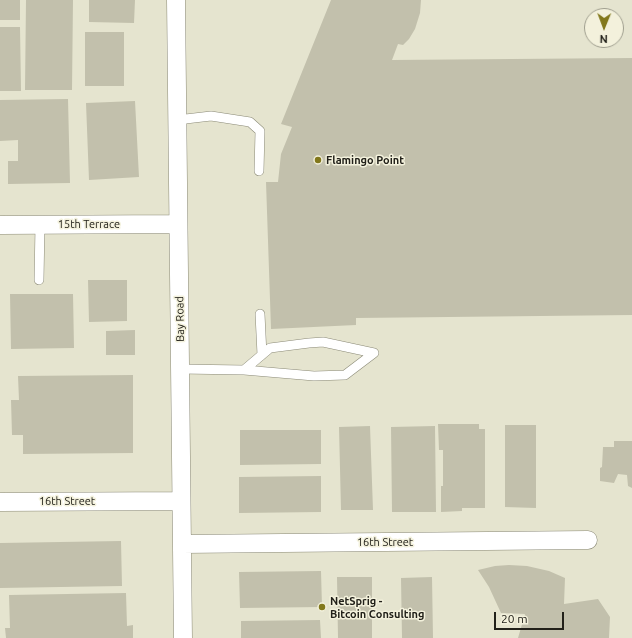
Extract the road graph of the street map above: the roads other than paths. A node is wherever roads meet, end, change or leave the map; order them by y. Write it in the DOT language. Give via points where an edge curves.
graph roads {
  1 [pos="176,0"];
  2 [pos="177,120"];
  3 [pos="258,170"];
  4 [pos="178,224"];
  5 [pos="0,225"];
  6 [pos="40,225"];
  7 [pos="39,280"];
  8 [pos="260,314"];
  9 [pos="262,355"];
  10 [pos="180,369"];
  11 [pos="244,370"];
  12 [pos="181,501"];
  13 [pos="0,502"];
  14 [pos="588,540"];
  15 [pos="182,544"];
  16 [pos="183,638"];
  1 -- 2 [label="street, Bay Road"];
  2 -- 3 [label="lane" via="211,116 250,122 260,131"];
  2 -- 4 [label="street, Bay Road"];
  4 -- 6 [label="street, 15th Terrace"];
  4 -- 10 [label="street, Bay Road"];
  5 -- 6 [label="street, 15th Terrace"];
  6 -- 7 [label="lane"];
  8 -- 9 [label="lane"];
  9 -- 11 [label="lane"];
  9 -- 11 [label="lane" via="270,348 323,342 374,353 345,374 314,376"];
  10 -- 11 [label="lane"];
  10 -- 12 [label="street, Bay Road"];
  12 -- 13 [label="street, 16th Street"];
  12 -- 15 [label="street, Bay Road"];
  14 -- 15 [label="street, 16th Street"];
  15 -- 16 [label="street, Bay Road"];
}
